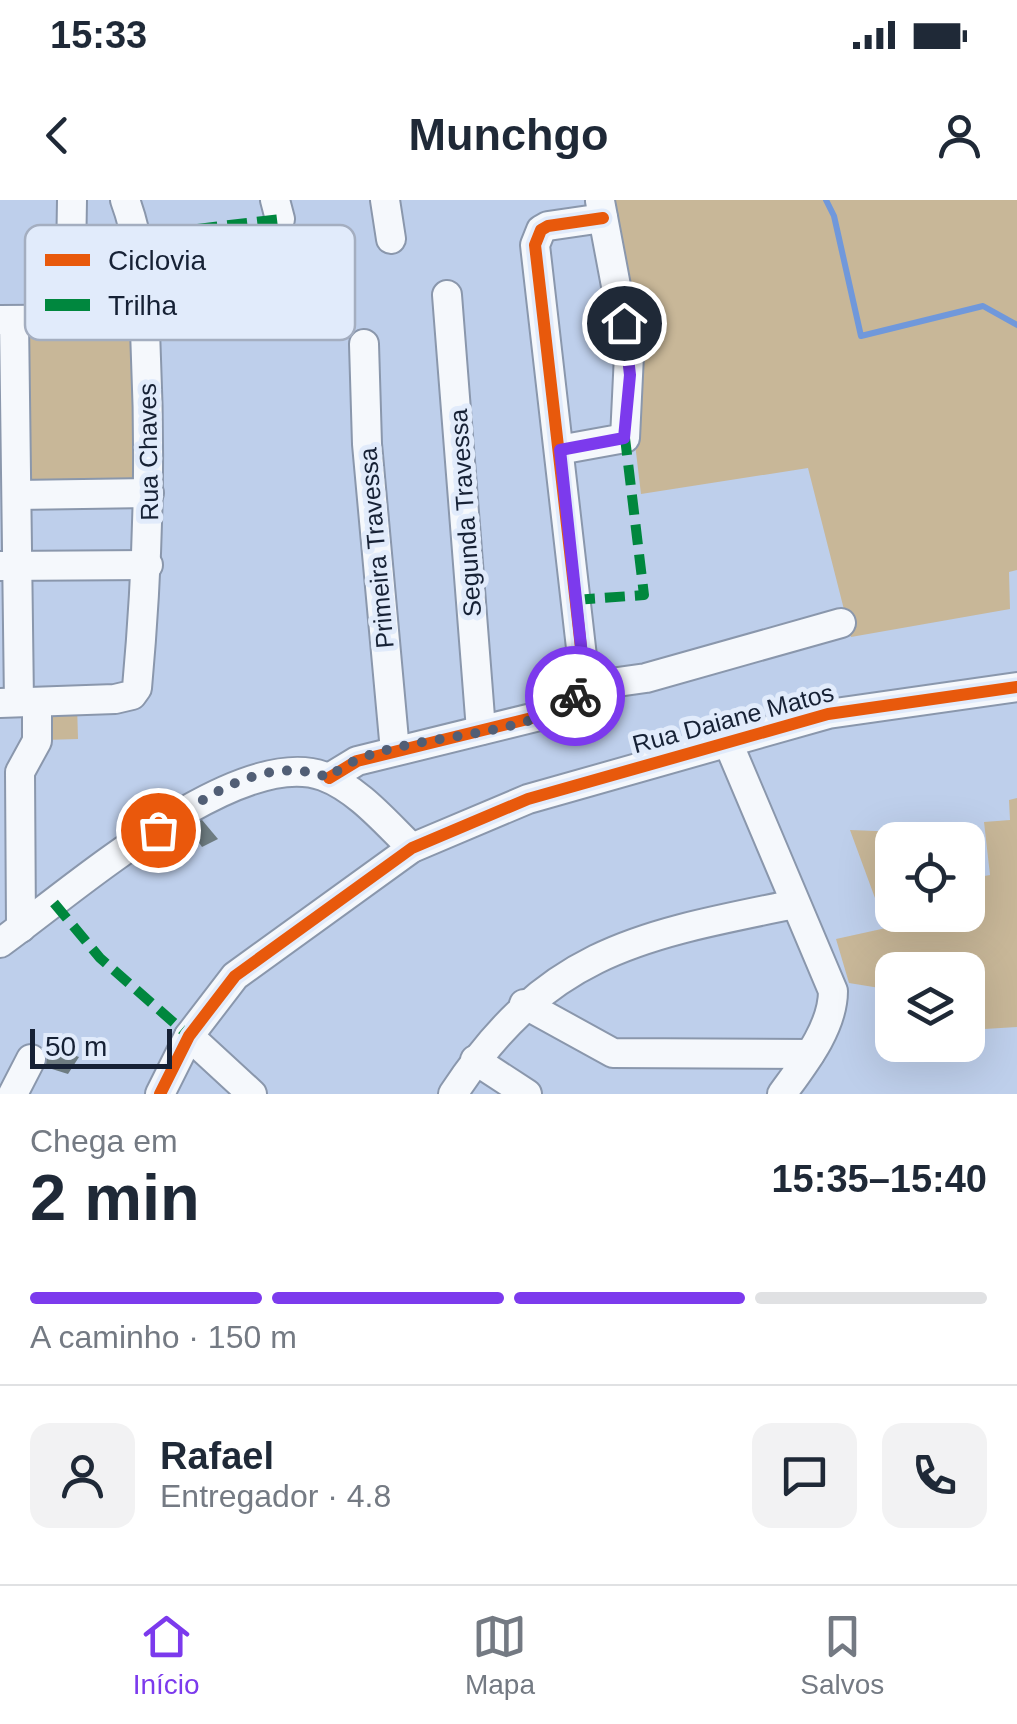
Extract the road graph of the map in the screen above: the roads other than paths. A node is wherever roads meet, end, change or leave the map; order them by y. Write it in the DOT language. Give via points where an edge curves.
graph roads {
  1 [pos="72,200"];
  2 [pos="125,200"];
  3 [pos="385,200"];
  4 [pos="601,209"];
  5 [pos="72,225"];
  6 [pos="134,225"];
  7 [pos="391,238"];
  8 [pos="447,295"];
  9 [pos="7,320"];
  10 [pos="145,340"];
  11 [pos="364,344"];
  12 [pos="560,450"];
  13 [pos="149,493"];
  14 [pos="17,495"];
  15 [pos="148,565"];
  16 [pos="9,566"];
  17 [pos="840,622"];
  18 [pos="582,685"];
  19 [pos="1017,688"];
  20 [pos="19,702"];
  21 [pos="482,730"];
  22 [pos="729,745"];
  23 [pos="395,751"];
  24 [pos="329,778"];
  25 [pos="412,848"];
  26 [pos="795,904"];
  27 [pos="10,936"];
  28 [pos="524,1004"];
  29 [pos="188,1036"];
  30 [pos="810,1054"];
  31 [pos="31,1059"];
  32 [pos="475,1060"];
  33 [pos="13,1094"];
  34 [pos="160,1094"];
  35 [pos="252,1094"];
  36 [pos="453,1094"];
  37 [pos="526,1094"];
  38 [pos="782,1094"];
  1 -- 5 [label="street"];
  2 -- 6 [label="street, Rua Chaves"];
  3 -- 7 [label="street"];
  4 -- 12 [label="street" via="540,230 535,244"];
  4 -- 12 [label="street" via="629,355 624,438"];
  8 -- 21 [label="street, Segunda Travessa"];
  9 -- 14 [label="street"];
  10 -- 13 [label="street, Rua Chaves"];
  11 -- 23 [label="street, Primeira Travessa"];
  12 -- 18 [label="street"];
  13 -- 14 [label="street"];
  13 -- 15 [label="street, Rua Chaves"];
  14 -- 16 [label="street"];
  15 -- 16 [label="street"];
  15 -- 20 [label="street, Rua Chaves" via="137,688 124,698"];
  16 -- 20 [label="street"];
  17 -- 18 [label="street" via="646,678"];
  18 -- 21 [label="street" via="552,713"];
  19 -- 22 [label="street, Rua Daiane Matos" via="845,710"];
  20 -- 27 [label="street" via="37,741 20,772"];
  21 -- 23 [label="street"];
  22 -- 25 [label="street, Rua Daiane Matos" via="528,799"];
  22 -- 26 [label="street, Rua Daiane Matos"];
  23 -- 24 [label="street" via="349,764"];
  24 -- 25 [label="street"];
  24 -- 27 [label="street" via="290,771 233,783"];
  25 -- 29 [label="street, Rua Daiane Matos" via="256,958"];
  26 -- 28 [label="street" via="631,941"];
  26 -- 30 [label="street, Rua Daiane Matos" via="833,991"];
  28 -- 30 [label="street" via="612,1053"];
  28 -- 32 [label="street"];
  29 -- 34 [label="street, Rua Daiane Matos"];
  29 -- 35 [label="street"];
  30 -- 38 [label="street, Rua Daiane Matos"];
  31 -- 33 [label="street"];
  32 -- 36 [label="street"];
  32 -- 37 [label="street"];
}
